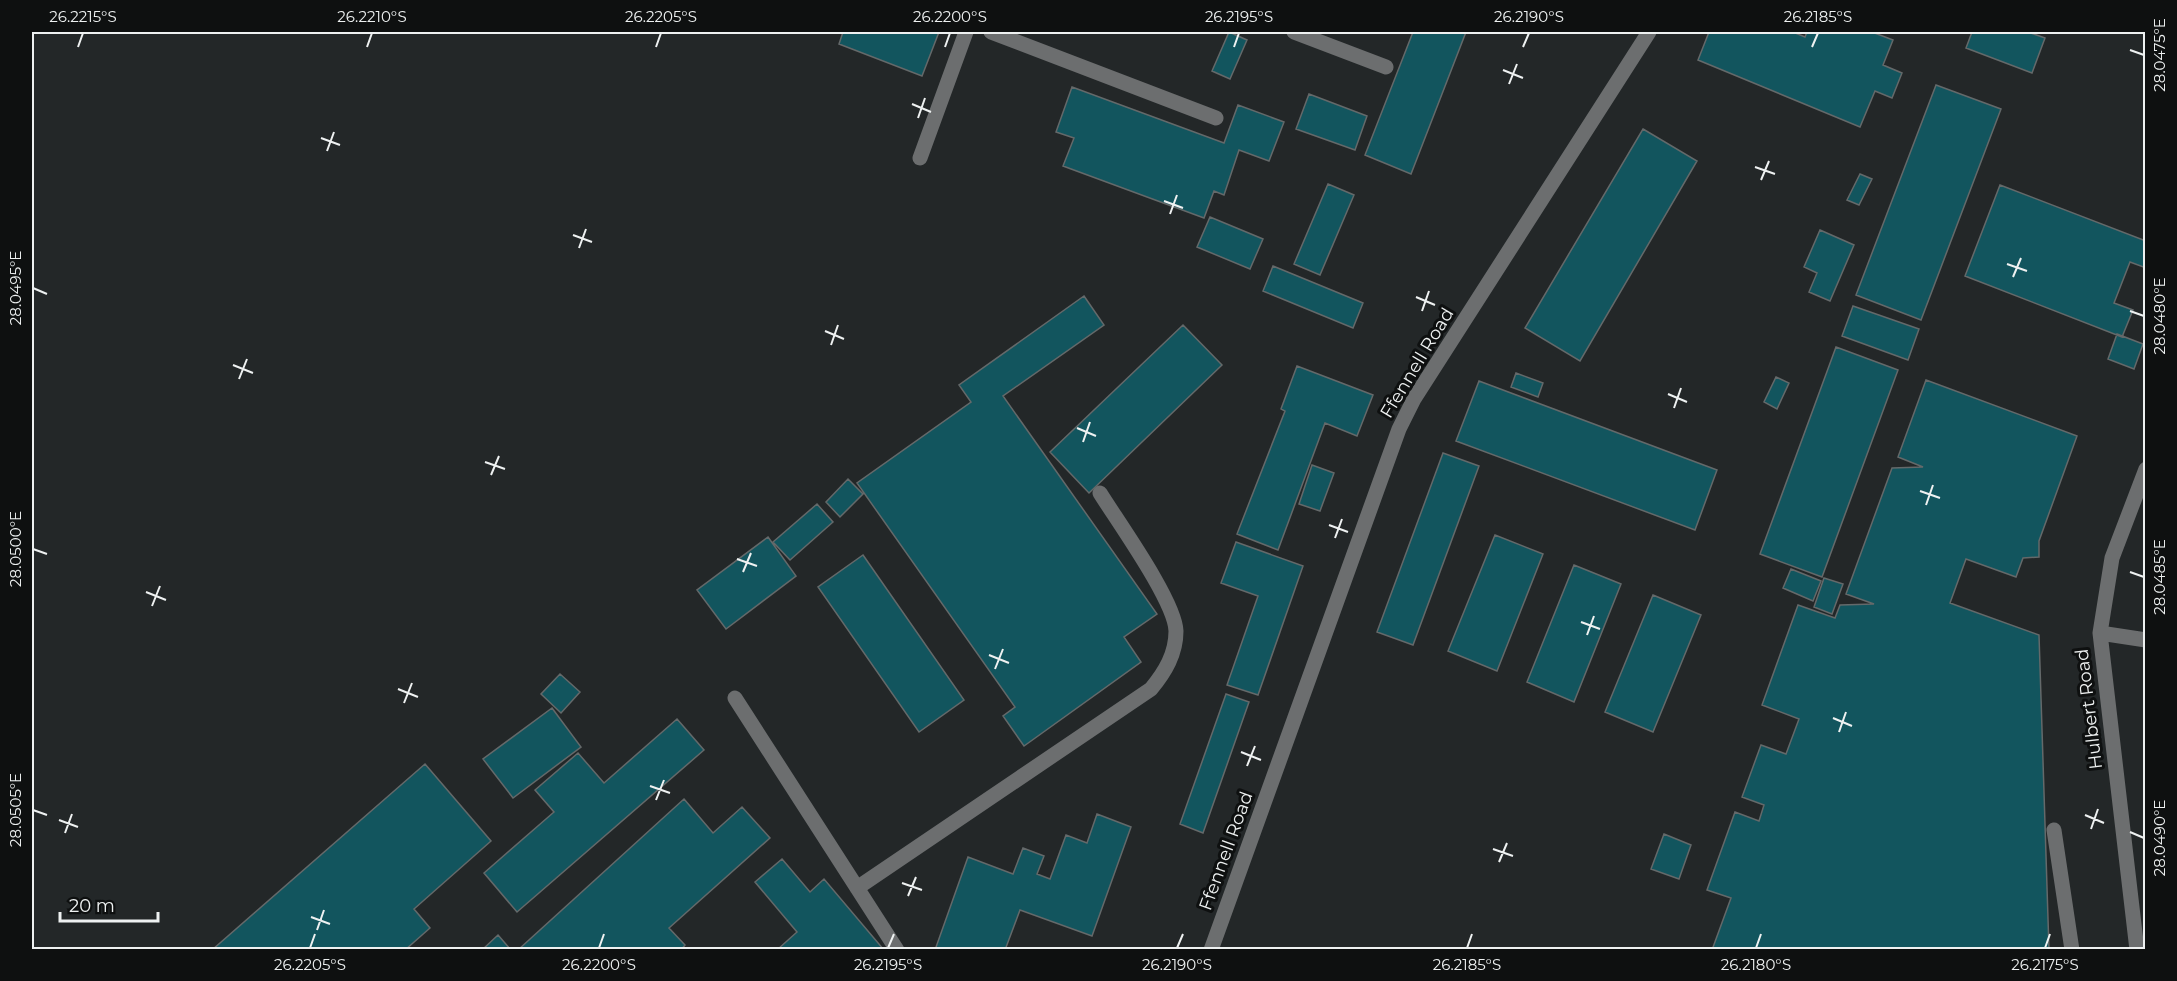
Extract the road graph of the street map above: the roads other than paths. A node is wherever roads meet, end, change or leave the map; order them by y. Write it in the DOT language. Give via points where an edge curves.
graph roads {
  1 [pos="966,32"];
  2 [pos="991,32"];
  3 [pos="1294,32"];
  4 [pos="1649,32"];
  5 [pos="1386,67"];
  6 [pos="1216,118"];
  7 [pos="920,158"];
  8 [pos="2145,469"];
  9 [pos="1101,493"];
  10 [pos="2100,633"];
  11 [pos="2145,640"];
  12 [pos="735,698"];
  13 [pos="2054,830"];
  14 [pos="857,888"];
  15 [pos="897,950"];
  16 [pos="1211,950"];
  17 [pos="2072,950"];
  18 [pos="2137,950"];
  1 -- 7 [label="street"];
  2 -- 6 [label="street"];
  3 -- 5 [label="street"];
  4 -- 16 [label="street, Ffennell Road" via="1414,399 1399,429"];
  8 -- 10 [label="street, Hulbert Road" via="2112,558"];
  9 -- 14 [label="street" via="1169,604 1176,629 1166,672 1151,689"];
  10 -- 11 [label="street"];
  10 -- 18 [label="street, Hulbert Road"];
  12 -- 14 [label="street"];
  13 -- 17 [label="street"];
  14 -- 15 [label="street"];
}
